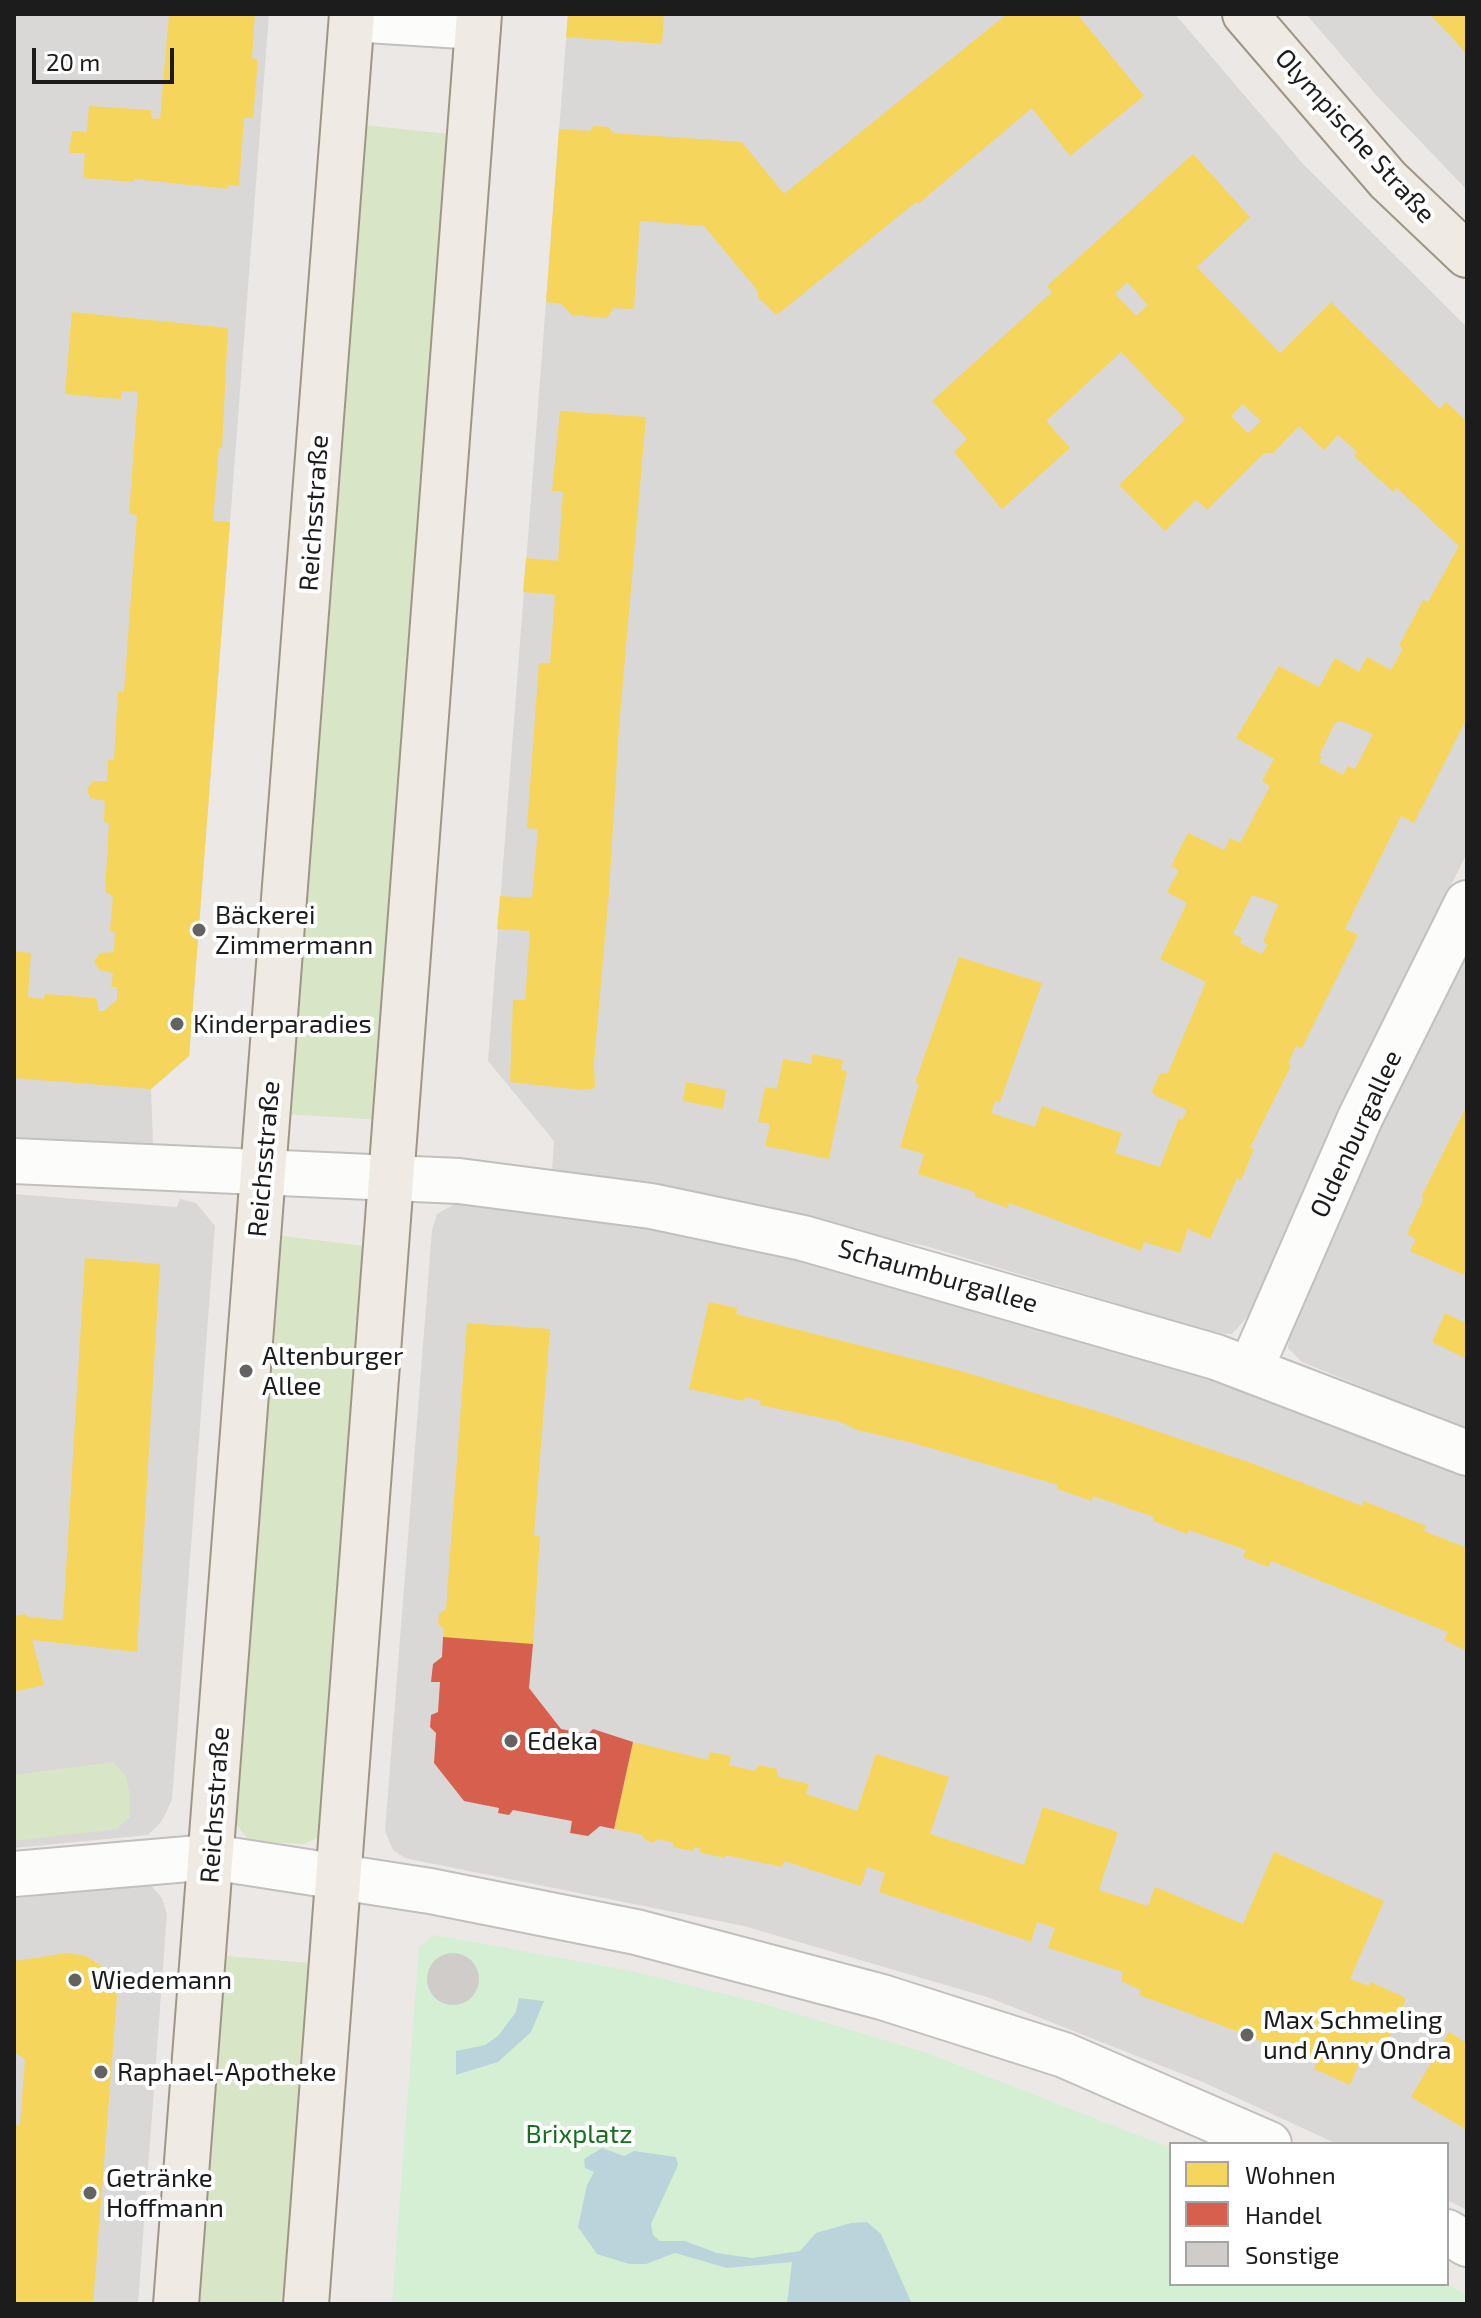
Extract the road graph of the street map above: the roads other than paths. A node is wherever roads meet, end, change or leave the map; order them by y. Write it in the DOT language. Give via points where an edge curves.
graph roads {
  1 [pos="1245,14"];
  2 [pos="352,16"];
  3 [pos="479,21"];
  4 [pos="1467,255"];
  5 [pos="1467,903"];
  6 [pos="14,1161"];
  7 [pos="264,1174"];
  8 [pos="390,1180"];
  9 [pos="1251,1368"];
  10 [pos="1467,1453"];
  11 [pos="211,1857"];
  12 [pos="14,1874"];
  13 [pos="340,1878"];
  14 [pos="1264,2142"];
  15 [pos="1449,2233"];
  16 [pos="1467,2244"];
  17 [pos="176,2304"];
  18 [pos="306,2304"];
  1 -- 4 [label="main road, Olympische Straße" via="1388,180"];
  2 -- 3 [label="street"];
  2 -- 7 [label="main road, Reichsstraße"];
  3 -- 8 [label="main road"];
  5 -- 9 [label="street, Oldenburgallee" via="1360,1118"];
  6 -- 7 [label="street"];
  7 -- 8 [label="street, Schaumburgallee"];
  7 -- 11 [label="main road, Reichsstraße"];
  8 -- 9 [label="street, Schaumburgallee" via="459,1181 651,1206 803,1238"];
  8 -- 13 [label="main road"];
  9 -- 10 [label="street, Schaumburgallee"];
  11 -- 12 [label="street"];
  11 -- 13 [label="street"];
  11 -- 17 [label="main road, Reichsstraße"];
  13 -- 14 [label="street" via="636,1932 882,1997 1064,2055"];
  13 -- 18 [label="main road"];
  15 -- 16 [label="street"];
}
